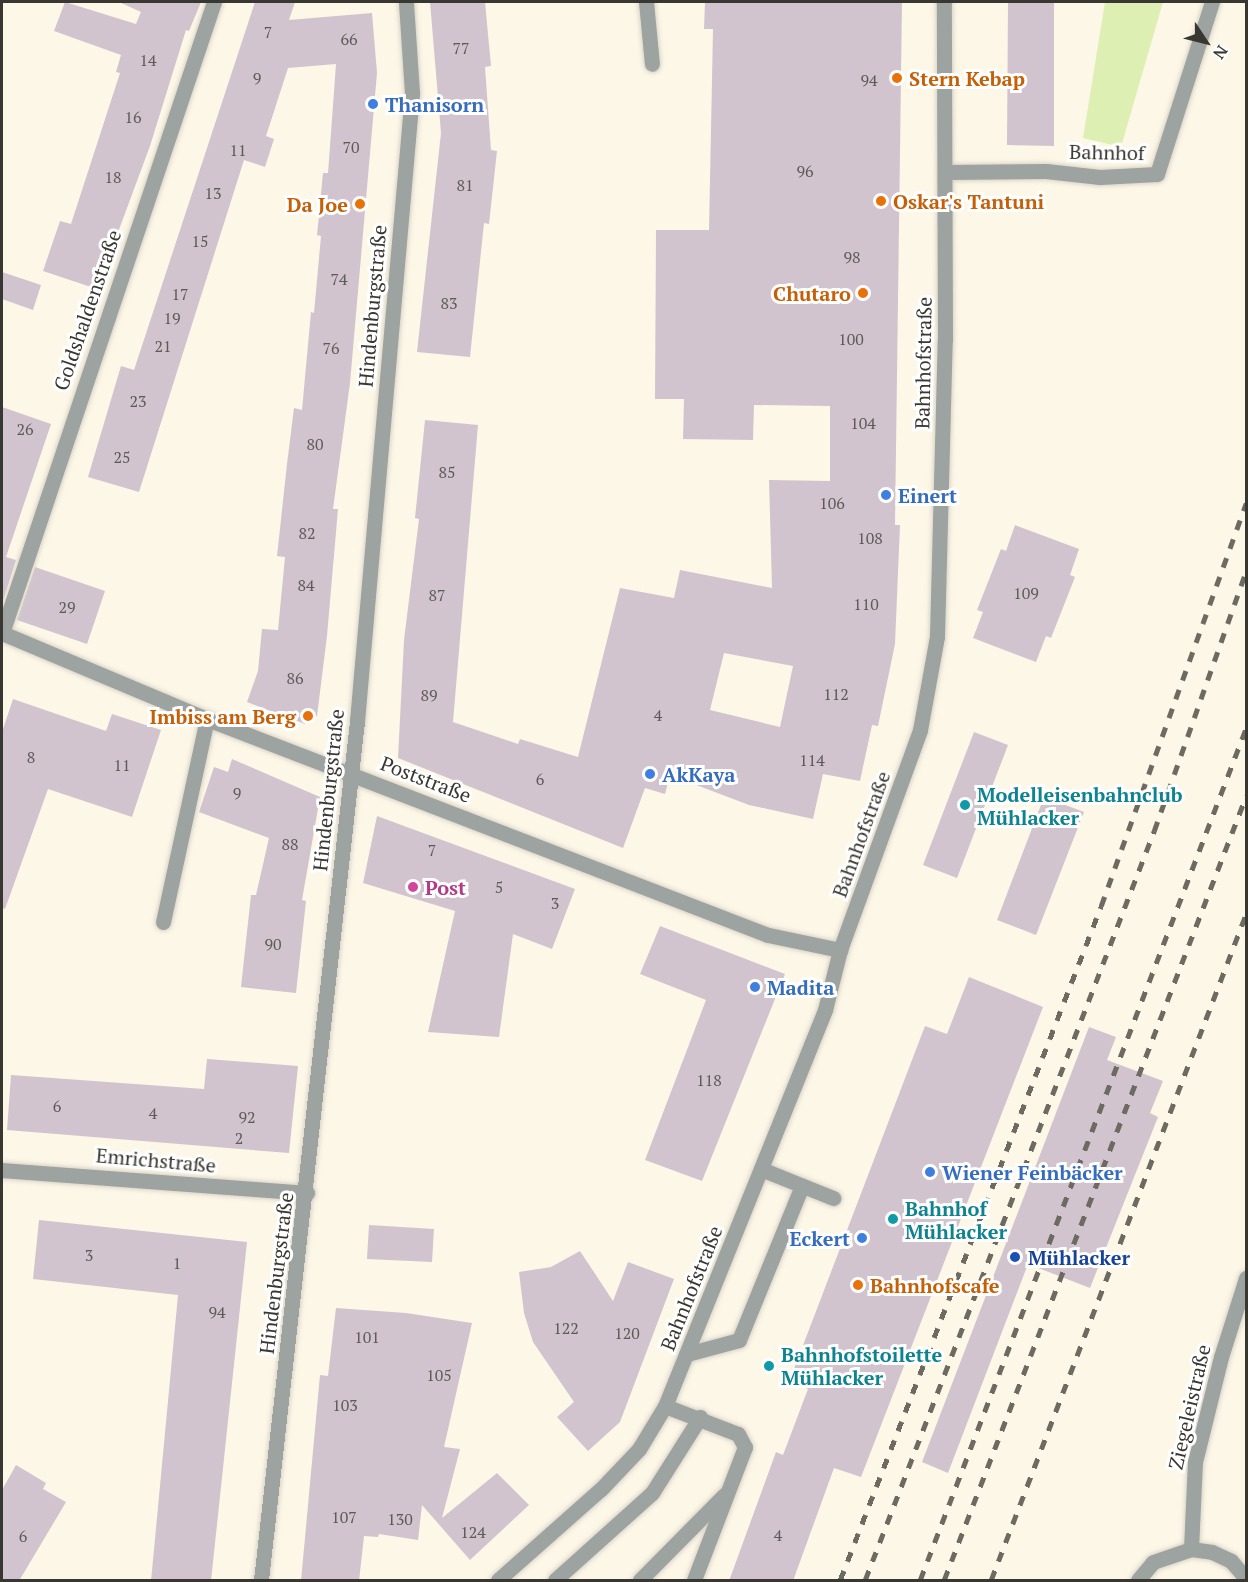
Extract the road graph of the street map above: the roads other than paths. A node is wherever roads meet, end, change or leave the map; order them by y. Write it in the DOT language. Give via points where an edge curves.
graph roads {
  1 [pos="213,2"];
  2 [pos="406,2"];
  3 [pos="646,2"];
  4 [pos="944,2"];
  5 [pos="1212,2"];
  6 [pos="652,64"];
  7 [pos="947,172"];
  8 [pos="2,633"];
  9 [pos="207,719"];
  10 [pos="350,771"];
  11 [pos="163,922"];
  12 [pos="840,950"];
  13 [pos="761,1169"];
  14 [pos="2,1170"];
  15 [pos="802,1186"];
  16 [pos="307,1193"];
  17 [pos="833,1198"];
  18 [pos="1246,1278"];
  19 [pos="687,1354"];
  20 [pos="665,1406"];
  21 [pos="700,1417"];
  22 [pos="729,1490"];
  23 [pos="1191,1549"];
  24 [pos="1246,1578"];
  25 [pos="261,1581"];
  26 [pos="498,1581"];
  27 [pos="555,1581"];
  28 [pos="640,1581"];
  29 [pos="694,1581"];
  30 [pos="1138,1581"];
  1 -- 8 [label="street, Goldshaldenstraße"];
  2 -- 10 [label="street, Hindenburgstraße" via="412,93"];
  3 -- 6 [label="street"];
  4 -- 7 [label="street, Bahnhofstraße"];
  5 -- 7 [label="street, Bahnhof" via="1157,174 1100,177 1046,171"];
  7 -- 12 [label="street, Bahnhofstraße" via="937,636 920,730"];
  8 -- 9 [label="street, Poststraße"];
  9 -- 10 [label="street, Poststraße"];
  9 -- 11 [label="street"];
  10 -- 12 [label="street, Poststraße" via="768,935"];
  10 -- 16 [label="street, Hindenburgstraße"];
  12 -- 13 [label="street, Bahnhofstraße" via="825,1010"];
  13 -- 15 [label="street"];
  13 -- 19 [label="street, Bahnhofstraße"];
  14 -- 16 [label="street, Emrichstraße"];
  15 -- 17 [label="street"];
  15 -- 19 [label="street" via="739,1340"];
  16 -- 25 [label="street, Hindenburgstraße"];
  18 -- 23 [label="street, Ziegeleistraße" via="1195,1462"];
  19 -- 20 [label="street, Bahnhofstraße"];
  20 -- 21 [label="street"];
  20 -- 26 [label="street, Bahnhofstraße" via="639,1449 601,1489"];
  21 -- 22 [label="street" via="738,1434 745,1447"];
  21 -- 27 [label="street" via="652,1492"];
  22 -- 28 [label="street"];
  22 -- 29 [label="street"];
  23 -- 24 [label="street" via="1212,1552 1231,1561"];
  23 -- 30 [label="street" via="1153,1562"];
}
